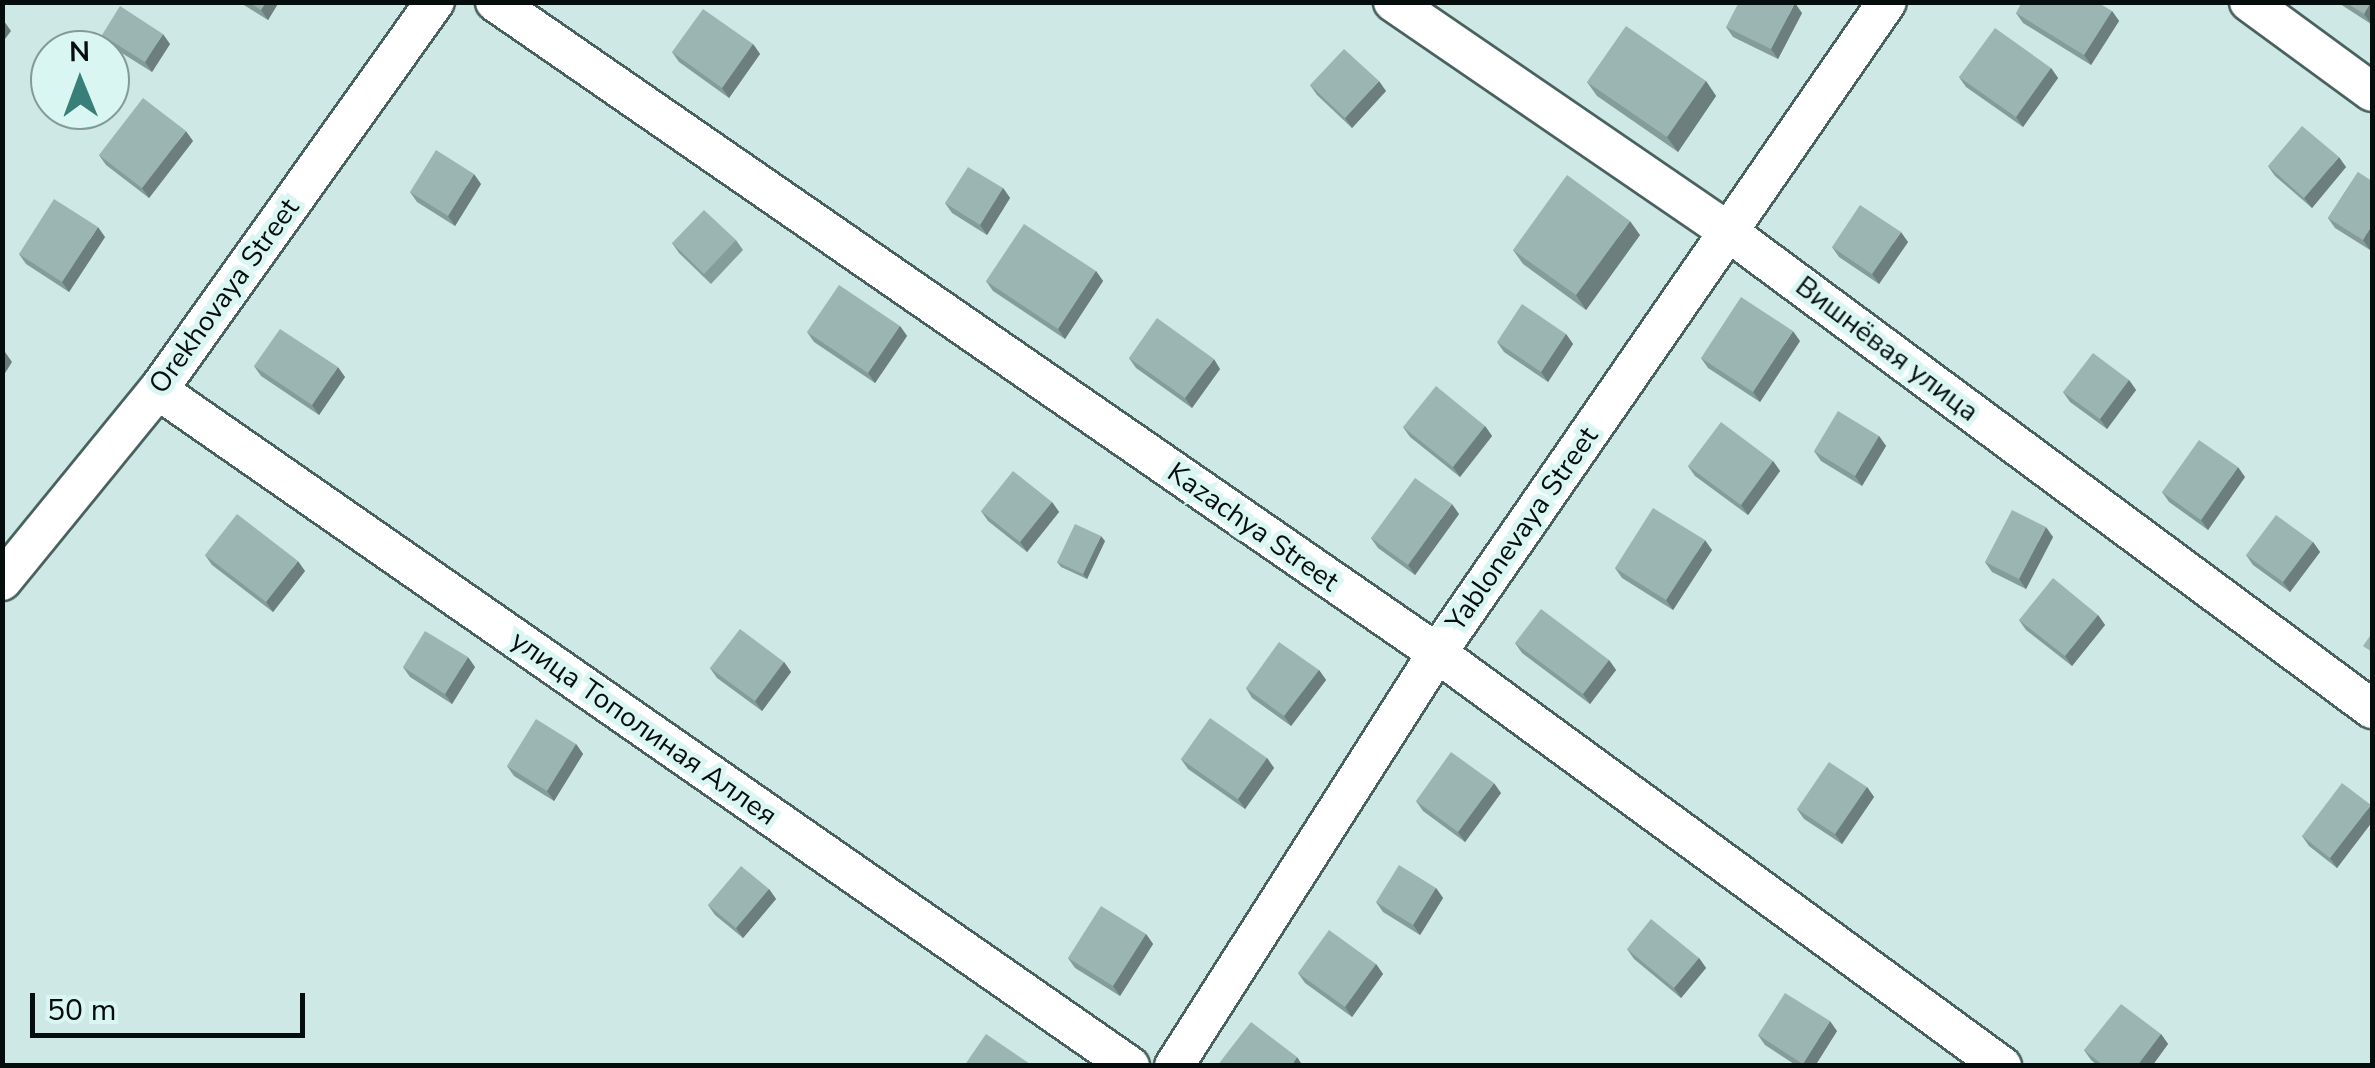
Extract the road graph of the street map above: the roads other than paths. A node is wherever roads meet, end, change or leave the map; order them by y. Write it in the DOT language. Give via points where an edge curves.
graph roads {
  1 [pos="435,2"];
  2 [pos="494,2"];
  3 [pos="1393,2"];
  4 [pos="1887,2"];
  5 [pos="2250,2"];
  6 [pos="2372,92"];
  7 [pos="1728,230"];
  8 [pos="158,390"];
  9 [pos="2,582"];
  10 [pos="1437,654"];
  11 [pos="2372,709"];
  12 [pos="1130,1066"];
  13 [pos="1174,1066"];
  14 [pos="2002,1066"];
  1 -- 8 [label="street, Orekhovaya Street"];
  2 -- 10 [label="street, Kazachya Street"];
  3 -- 7 [label="street, Вишнёвая улица"];
  4 -- 7 [label="street, Yablonevaya Street"];
  5 -- 6 [label="street"];
  7 -- 10 [label="street, Yablonevaya Street"];
  7 -- 11 [label="street, Вишнёвая улица"];
  8 -- 9 [label="street, Orekhovaya Street"];
  8 -- 12 [label="street, улица Тополиная Аллея"];
  10 -- 13 [label="street, Yablonevaya Street"];
  10 -- 14 [label="street, Kazachya Street"];
}
